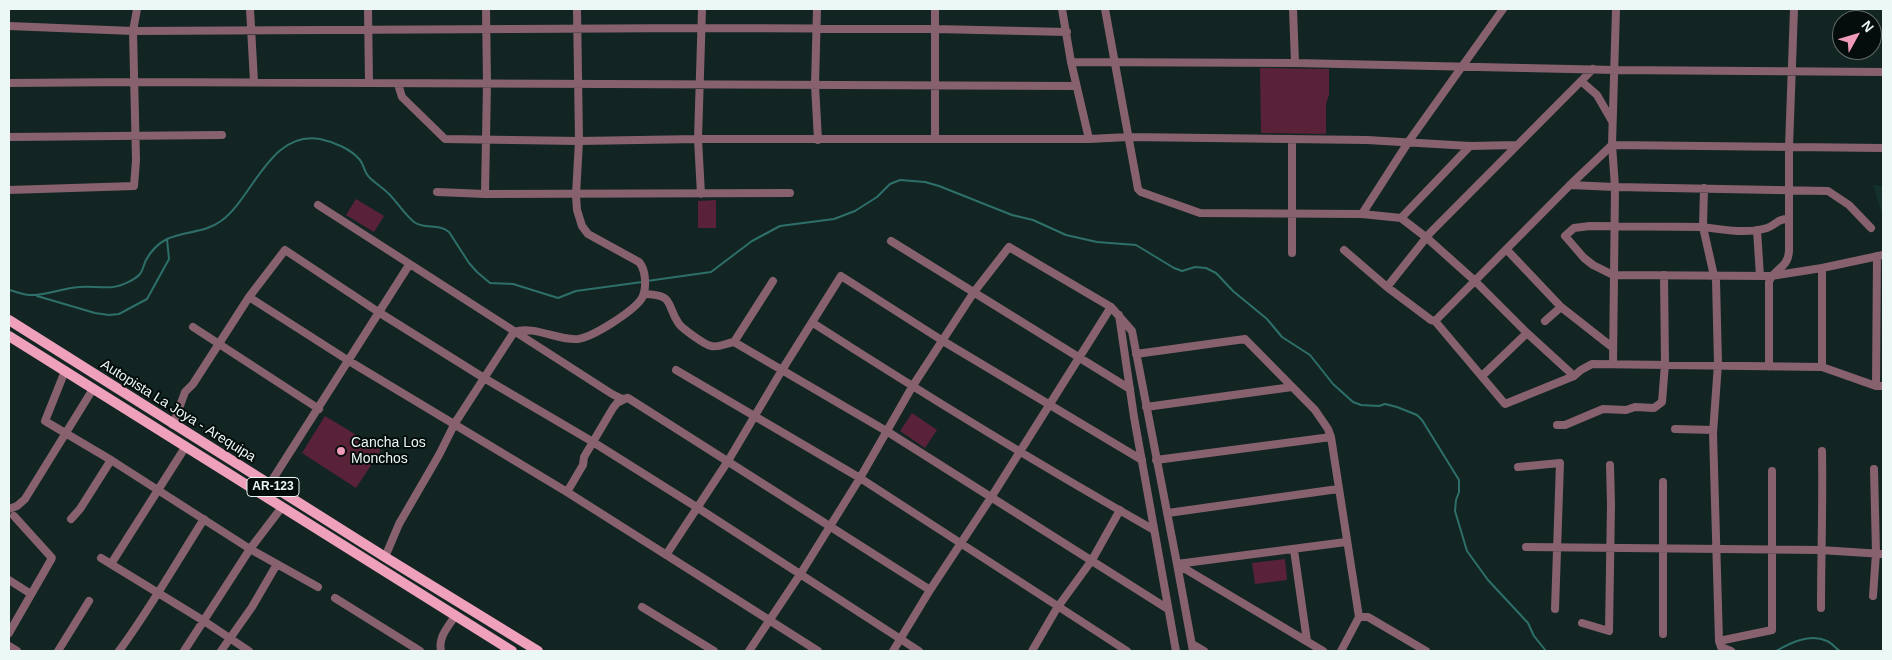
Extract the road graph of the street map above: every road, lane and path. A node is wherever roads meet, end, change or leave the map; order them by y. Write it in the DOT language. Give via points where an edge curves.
graph roads {
  1 [pos="137,9"];
  2 [pos="250,9"];
  3 [pos="368,9"];
  4 [pos="486,9"];
  5 [pos="577,9"];
  6 [pos="702,9"];
  7 [pos="817,9"];
  8 [pos="935,9"];
  9 [pos="1062,9"];
  10 [pos="1105,9"];
  11 [pos="1293,9"];
  12 [pos="1503,9"];
  13 [pos="1616,9"];
  14 [pos="1794,9"];
  15 [pos="9,26"];
  16 [pos="702,28"];
  17 [pos="252,29"];
  18 [pos="369,29"];
  19 [pos="578,29"];
  20 [pos="817,29"];
  21 [pos="935,29"];
  22 [pos="486,30"];
  23 [pos="133,31"];
  24 [pos="1067,32"];
  25 [pos="1071,62"];
  26 [pos="1295,62"];
  27 [pos="1116,63"];
  28 [pos="1462,66"];
  29 [pos="1593,69"];
  30 [pos="1616,70"];
  31 [pos="1791,72"];
  32 [pos="1883,72"];
  33 [pos="1581,81"];
  34 [pos="133,82"];
  35 [pos="254,82"];
  36 [pos="9,83"];
  37 [pos="369,83"];
  38 [pos="487,83"];
  39 [pos="578,83"];
  40 [pos="398,84"];
  41 [pos="699,84"];
  42 [pos="815,85"];
  43 [pos="934,85"];
  44 [pos="1076,86"];
  45 [pos="1613,126"];
  46 [pos="222,135"];
  47 [pos="9,137"];
  48 [pos="134,137"];
  49 [pos="1129,137"];
  50 [pos="698,139"];
  51 [pos="935,139"];
  52 [pos="1089,139"];
  53 [pos="485,140"];
  54 [pos="818,140"];
  55 [pos="1292,140"];
  56 [pos="578,141"];
  57 [pos="1409,142"];
  58 [pos="1516,144"];
  59 [pos="1612,145"];
  60 [pos="1470,146"];
  61 [pos="1789,147"];
  62 [pos="1883,148"];
  63 [pos="1570,185"];
  64 [pos="1615,188"];
  65 [pos="1704,188"];
  66 [pos="1789,189"];
  67 [pos="9,190"];
  68 [pos="437,192"];
  69 [pos="790,193"];
  70 [pos="485,194"];
  71 [pos="701,194"];
  72 [pos="576,195"];
  73 [pos="318,205"];
  74 [pos="1293,212"];
  75 [pos="1362,214"];
  76 [pos="1401,218"];
  77 [pos="1789,219"];
  78 [pos="1614,225"];
  79 [pos="1703,227"];
  80 [pos="1871,228"];
  81 [pos="1757,230"];
  82 [pos="1427,238"];
  83 [pos="891,241"];
  84 [pos="1344,250"];
  85 [pos="1507,250"];
  86 [pos="1292,253"];
  87 [pos="1880,255"];
  88 [pos="409,265"];
  89 [pos="1822,268"];
  90 [pos="1613,275"];
  91 [pos="1664,275"];
  92 [pos="1714,276"];
  93 [pos="1760,276"];
  94 [pos="1771,276"];
  95 [pos="773,281"];
  96 [pos="1475,281"];
  97 [pos="1387,287"];
  98 [pos="974,292"];
  99 [pos="644,294"];
  100 [pos="249,297"];
  101 [pos="1111,307"];
  102 [pos="1561,307"];
  103 [pos="380,313"];
  104 [pos="1119,315"];
  105 [pos="9,320"];
  106 [pos="1435,321"];
  107 [pos="1545,321"];
  108 [pos="813,323"];
  109 [pos="193,327"];
  110 [pos="514,332"];
  111 [pos="1526,333"];
  112 [pos="9,336"];
  113 [pos="943,341"];
  114 [pos="734,342"];
  115 [pos="218,344"];
  116 [pos="1612,347"];
  117 [pos="1136,354"];
  118 [pos="1078,358"];
  119 [pos="349,361"];
  120 [pos="1613,364"];
  121 [pos="1665,364"];
  122 [pos="1718,364"];
  123 [pos="1769,367"];
  124 [pos="1822,367"];
  125 [pos="676,370"];
  126 [pos="782,370"];
  127 [pos="66,371"];
  128 [pos="1482,376"];
  129 [pos="1574,376"];
  130 [pos="484,378"];
  131 [pos="1292,386"];
  132 [pos="1879,386"];
  133 [pos="912,387"];
  134 [pos="93,388"];
  135 [pos="1130,390"];
  136 [pos="628,398"];
  137 [pos="1049,405"];
  138 [pos="1146,407"];
  139 [pos="319,409"];
  140 [pos="755,416"];
  141 [pos="455,423"];
  142 [pos="174,425"];
  143 [pos="1558,426"];
  144 [pos="1675,429"];
  145 [pos="1713,430"];
  146 [pos="888,432"];
  147 [pos="65,433"];
  148 [pos="1331,436"];
  149 [pos="593,442"];
  150 [pos="186,446"];
  151 [pos="1822,451"];
  152 [pos="1019,452"];
  153 [pos="111,460"];
  154 [pos="1142,460"];
  155 [pos="1156,460"];
  156 [pos="728,462"];
  157 [pos="1610,465"];
  158 [pos="1518,467"];
  159 [pos="1874,469"];
  160 [pos="1772,471"];
  161 [pos="860,478"];
  162 [pos="1663,482"];
  163 [pos="270,485"];
  164 [pos="1338,489"];
  165 [pos="158,490"];
  166 [pos="567,492"];
  167 [pos="992,496"];
  168 [pos="282,507"];
  169 [pos="698,508"];
  170 [pos="1120,510"];
  171 [pos="11,513"];
  172 [pos="1168,513"];
  173 [pos="71,519"];
  174 [pos="204,519"];
  175 [pos="829,525"];
  176 [pos="1154,530"];
  177 [pos="1346,542"];
  178 [pos="961,544"];
  179 [pos="1526,547"];
  180 [pos="1558,547"];
  181 [pos="1611,547"];
  182 [pos="250,548"];
  183 [pos="1663,549"];
  184 [pos="1294,550"];
  185 [pos="1717,550"];
  186 [pos="1820,550"];
  187 [pos="1773,551"];
  188 [pos="1879,553"];
  189 [pos="666,555"];
  190 [pos="384,557"];
  191 [pos="100,558"];
  192 [pos="1092,560"];
  193 [pos="111,564"];
  194 [pos="277,564"];
  195 [pos="1177,564"];
  196 [pos="801,573"];
  197 [pos="9,580"];
  198 [pos="318,588"];
  199 [pos="930,590"];
  200 [pos="31,594"];
  201 [pos="157,594"];
  202 [pos="1873,596"];
  203 [pos="335,598"];
  204 [pos="89,601"];
  205 [pos="642,607"];
  206 [pos="1057,608"];
  207 [pos="1555,608"];
  208 [pos="1821,608"];
  209 [pos="1168,609"];
  210 [pos="455,616"];
  211 [pos="1359,617"];
  212 [pos="204,621"];
  213 [pos="769,621"];
  214 [pos="1582,623"];
  215 [pos="9,633"];
  216 [pos="1663,634"];
  217 [pos="229,638"];
  218 [pos="900,640"];
  219 [pos="1307,641"];
  220 [pos="1719,641"];
  221 [pos="9,646"];
  222 [pos="1193,648"];
  223 [pos="17,651"];
  224 [pos="58,651"];
  225 [pos="119,651"];
  226 [pos="184,651"];
  227 [pos="220,651"];
  228 [pos="249,651"];
  229 [pos="420,651"];
  230 [pos="441,651"];
  231 [pos="512,651"];
  232 [pos="538,651"];
  233 [pos="714,651"];
  234 [pos="749,651"];
  235 [pos="818,651"];
  236 [pos="893,651"];
  237 [pos="919,651"];
  238 [pos="1032,651"];
  239 [pos="1127,651"];
  240 [pos="1176,651"];
  241 [pos="1204,651"];
  242 [pos="1323,651"];
  243 [pos="1341,651"];
  244 [pos="1426,651"];
  245 [pos="1731,651"];
  1 -- 23 [label="street"];
  2 -- 17 [label="street"];
  3 -- 18 [label="street"];
  4 -- 22 [label="street"];
  5 -- 19 [label="street"];
  6 -- 16 [label="street"];
  7 -- 20 [label="street"];
  8 -- 21 [label="street"];
  9 -- 24 [label="street"];
  10 -- 27 [label="street"];
  11 -- 26 [label="street"];
  12 -- 28 [label="street"];
  13 -- 30 [label="street"];
  14 -- 31 [label="street"];
  15 -- 23 [label="street"];
  16 -- 19 [label="street"];
  16 -- 20 [label="street"];
  16 -- 41 [label="street"];
  17 -- 18 [label="street"];
  17 -- 23 [label="street"];
  17 -- 35 [label="street"];
  18 -- 22 [label="street"];
  18 -- 37 [label="street"];
  19 -- 22 [label="street"];
  19 -- 39 [label="street"];
  20 -- 21 [label="street"];
  20 -- 42 [label="street"];
  21 -- 24 [label="street"];
  21 -- 43 [label="street"];
  22 -- 38 [label="street"];
  23 -- 34 [label="street"];
  24 -- 25 [label="street"];
  25 -- 27 [label="street"];
  25 -- 44 [label="street"];
  26 -- 27 [label="street"];
  26 -- 28 [label="street"];
  27 -- 49 [label="street"];
  28 -- 29 [label="street"];
  28 -- 57 [label="street"];
  29 -- 30 [label="street"];
  29 -- 33 [label="street"];
  30 -- 31 [label="street"];
  30 -- 45 [label="street"];
  31 -- 32 [label="street"];
  31 -- 61 [label="street"];
  33 -- 45 [label="street" via="1597,95"];
  33 -- 58 [label="street"];
  34 -- 35 [label="street"];
  34 -- 36 [label="street"];
  34 -- 48 [label="street"];
  35 -- 37 [label="street"];
  37 -- 40 [label="street"];
  38 -- 39 [label="street"];
  38 -- 40 [label="street"];
  38 -- 53 [label="street"];
  39 -- 41 [label="street"];
  39 -- 56 [label="street"];
  40 -- 53 [label="street" via="402,97 445,139"];
  41 -- 42 [label="street"];
  41 -- 50 [label="street"];
  42 -- 43 [label="street"];
  42 -- 54 [label="street"];
  43 -- 44 [label="street"];
  43 -- 51 [label="street"];
  44 -- 52 [label="street"];
  45 -- 59 [label="street"];
  46 -- 48 [label="street"];
  47 -- 48 [label="street"];
  48 -- 67 [label="street" via="134,186"];
  49 -- 52 [label="street"];
  49 -- 55 [label="street"];
  49 -- 74 [label="street" via="1141,192 1200,213"];
  50 -- 54 [label="street"];
  50 -- 56 [label="street"];
  50 -- 71 [label="street"];
  51 -- 52 [label="street"];
  51 -- 54 [label="street"];
  53 -- 56 [label="street"];
  53 -- 70 [label="street"];
  55 -- 57 [label="street"];
  55 -- 74 [label="street"];
  56 -- 72 [label="street"];
  57 -- 60 [label="street"];
  57 -- 75 [label="street"];
  58 -- 60 [label="street"];
  58 -- 82 [label="street"];
  59 -- 61 [label="street"];
  59 -- 63 [label="street"];
  59 -- 64 [label="street"];
  60 -- 76 [label="street"];
  61 -- 62 [label="street"];
  61 -- 66 [label="street"];
  63 -- 64 [label="street"];
  63 -- 85 [label="street"];
  64 -- 65 [label="street"];
  64 -- 78 [label="street"];
  65 -- 66 [label="street"];
  65 -- 79 [label="street"];
  66 -- 77 [label="street"];
  66 -- 80 [label="street" via="1828,191 1850,205"];
  68 -- 70 [label="street"];
  69 -- 71 [label="street"];
  70 -- 72 [label="street"];
  71 -- 72 [label="street"];
  72 -- 99 [label="street" via="577,210 588,234 643,266"];
  73 -- 88 [label="street"];
  74 -- 75 [label="street"];
  74 -- 86 [label="street"];
  75 -- 76 [label="street"];
  76 -- 82 [label="street"];
  77 -- 81 [label="street" via="1781,219"];
  77 -- 94 [label="street" via="1788,257 1785,265"];
  78 -- 79 [label="street"];
  78 -- 90 [label="street"];
  78 -- 90 [label="street" via="1574,228 1565,236 1593,266"];
  79 -- 81 [label="street"];
  79 -- 92 [label="street"];
  81 -- 93 [label="street"];
  82 -- 96 [label="street"];
  82 -- 97 [label="street"];
  83 -- 98 [label="street"];
  84 -- 97 [label="street"];
  85 -- 96 [label="street"];
  85 -- 102 [label="street"];
  87 -- 89 [label="street"];
  87 -- 132 [label="street"];
  88 -- 103 [label="street"];
  88 -- 110 [label="street"];
  89 -- 94 [label="street"];
  89 -- 124 [label="street"];
  90 -- 91 [label="street"];
  90 -- 116 [label="street"];
  91 -- 92 [label="street"];
  91 -- 121 [label="street"];
  92 -- 93 [label="street"];
  92 -- 122 [label="street"];
  93 -- 94 [label="street"];
  94 -- 123 [label="street"];
  95 -- 114 [label="street"];
  96 -- 106 [label="street"];
  96 -- 111 [label="street"];
  97 -- 106 [label="street"];
  98 -- 101 [label="street" via="1009,247"];
  98 -- 113 [label="street"];
  98 -- 118 [label="street"];
  99 -- 110 [label="street" via="624,315 579,339 538,331"];
  99 -- 114 [label="street" via="657,294 668,301 678,323 701,342 717,347"];
  100 -- 103 [label="street" via="285,250"];
  100 -- 115 [label="street"];
  100 -- 119 [label="street"];
  101 -- 104 [label="street"];
  101 -- 118 [label="street"];
  102 -- 107 [label="street"];
  102 -- 116 [label="street"];
  103 -- 119 [label="street"];
  103 -- 130 [label="street"];
  104 -- 117 [label="street" via="1132,330"];
  104 -- 135 [label="street"];
  105 -- 142 [label="main road, Autopista La Joya - Arequipa / AR-123"];
  106 -- 128 [label="street"];
  108 -- 113 [label="street" via="841,276"];
  108 -- 126 [label="street"];
  108 -- 133 [label="street"];
  109 -- 115 [label="street"];
  110 -- 130 [label="street"];
  110 -- 136 [label="street" via="612,394"];
  111 -- 128 [label="street"];
  111 -- 129 [label="street"];
  112 -- 127 [label="main road, Autopista La Joya - Arequipa / AR-123"];
  113 -- 133 [label="street"];
  113 -- 137 [label="street"];
  114 -- 126 [label="street"];
  115 -- 139 [label="street"];
  115 -- 142 [label="street" via="185,392"];
  116 -- 120 [label="street"];
  117 -- 131 [label="street" via="1245,339"];
  117 -- 138 [label="street"];
  118 -- 135 [label="street"];
  118 -- 137 [label="street"];
  119 -- 139 [label="street"];
  119 -- 141 [label="street"];
  120 -- 121 [label="street"];
  120 -- 129 [label="street" via="1592,364"];
  121 -- 122 [label="street"];
  121 -- 143 [label="street" via="1662,402 1654,408 1603,409"];
  122 -- 123 [label="street"];
  122 -- 145 [label="street"];
  123 -- 124 [label="street"];
  124 -- 132 [label="street"];
  125 -- 140 [label="street"];
  126 -- 140 [label="street"];
  126 -- 146 [label="street"];
  127 -- 134 [label="main road, Autopista La Joya - Arequipa / AR-123"];
  127 -- 147 [label="street" via="45,421"];
  128 -- 129 [label="street" via="1505,404"];
  130 -- 141 [label="street"];
  130 -- 149 [label="street"];
  131 -- 138 [label="street"];
  131 -- 148 [label="street" via="1315,410"];
  133 -- 146 [label="street"];
  133 -- 152 [label="street"];
  134 -- 147 [label="street"];
  134 -- 150 [label="main road, Autopista La Joya - Arequipa / AR-123"];
  135 -- 154 [label="street"];
  136 -- 149 [label="street" via="613,408"];
  136 -- 156 [label="street"];
  137 -- 152 [label="street"];
  137 -- 154 [label="street"];
  138 -- 155 [label="street"];
  139 -- 163 [label="street"];
  140 -- 156 [label="street"];
  140 -- 161 [label="street"];
  141 -- 166 [label="street"];
  141 -- 190 [label="street"];
  142 -- 163 [label="main road, Autopista La Joya - Arequipa / AR-123"];
  144 -- 145 [label="street"];
  145 -- 185 [label="street"];
  146 -- 161 [label="street"];
  146 -- 167 [label="street"];
  147 -- 153 [label="street"];
  147 -- 171 [label="street" via="25,499"];
  148 -- 155 [label="street"];
  148 -- 164 [label="street"];
  149 -- 166 [label="street"];
  149 -- 169 [label="street"];
  150 -- 165 [label="street"];
  150 -- 168 [label="main road, Autopista La Joya - Arequipa / AR-123"];
  151 -- 186 [label="street"];
  152 -- 167 [label="street"];
  152 -- 170 [label="street"];
  153 -- 165 [label="street"];
  153 -- 173 [label="street"];
  154 -- 176 [label="street"];
  155 -- 172 [label="street"];
  156 -- 169 [label="street"];
  156 -- 175 [label="street"];
  157 -- 181 [label="street"];
  158 -- 180 [label="street" via="1560,464"];
  159 -- 188 [label="street"];
  160 -- 187 [label="street"];
  161 -- 175 [label="street"];
  161 -- 178 [label="street"];
  162 -- 183 [label="street"];
  163 -- 190 [label="main road, Autopista La Joya - Arequipa / AR-123"];
  164 -- 172 [label="street"];
  164 -- 177 [label="street"];
  165 -- 174 [label="street"];
  165 -- 193 [label="street"];
  166 -- 189 [label="street"];
  167 -- 178 [label="street"];
  167 -- 192 [label="street"];
  168 -- 182 [label="street"];
  168 -- 210 [label="main road, Autopista La Joya - Arequipa / AR-123"];
  169 -- 189 [label="street"];
  169 -- 196 [label="street"];
  170 -- 176 [label="street"];
  170 -- 192 [label="street"];
  171 -- 200 [label="street" via="52,558"];
  172 -- 195 [label="street"];
  174 -- 182 [label="street"];
  174 -- 201 [label="street"];
  175 -- 196 [label="street"];
  175 -- 199 [label="street"];
  176 -- 209 [label="street"];
  177 -- 184 [label="street"];
  177 -- 211 [label="street"];
  178 -- 199 [label="street"];
  178 -- 206 [label="street"];
  179 -- 180 [label="street"];
  180 -- 181 [label="street"];
  180 -- 207 [label="street"];
  181 -- 183 [label="street"];
  181 -- 214 [label="street" via="1609,631"];
  182 -- 194 [label="street"];
  182 -- 212 [label="street"];
  183 -- 185 [label="street"];
  183 -- 216 [label="street"];
  184 -- 195 [label="street"];
  184 -- 219 [label="street"];
  185 -- 187 [label="street"];
  185 -- 220 [label="street"];
  186 -- 187 [label="street"];
  186 -- 188 [label="street"];
  186 -- 208 [label="street"];
  187 -- 220 [label="street" via="1772,630"];
  188 -- 202 [label="street"];
  189 -- 213 [label="street"];
  190 -- 232 [label="main road, Autopista La Joya - Arequipa / AR-123"];
  191 -- 193 [label="street"];
  192 -- 206 [label="street"];
  192 -- 209 [label="street"];
  193 -- 201 [label="street"];
  194 -- 198 [label="street"];
  194 -- 217 [label="street"];
  195 -- 219 [label="street"];
  195 -- 222 [label="street"];
  196 -- 213 [label="street"];
  196 -- 218 [label="street"];
  197 -- 200 [label="street"];
  199 -- 218 [label="street"];
  200 -- 215 [label="street"];
  201 -- 212 [label="street"];
  201 -- 225 [label="street"];
  203 -- 229 [label="street"];
  204 -- 224 [label="street"];
  205 -- 233 [label="street"];
  206 -- 238 [label="street"];
  206 -- 239 [label="street"];
  209 -- 240 [label="street"];
  210 -- 230 [label="street" via="439,643"];
  210 -- 231 [label="main road, Autopista La Joya - Arequipa / AR-123"];
  211 -- 243 [label="street"];
  211 -- 244 [label="street" via="1368,617"];
  212 -- 217 [label="street"];
  212 -- 226 [label="street"];
  213 -- 234 [label="street"];
  213 -- 235 [label="street"];
  217 -- 227 [label="street"];
  217 -- 228 [label="street"];
  218 -- 236 [label="street"];
  218 -- 237 [label="street"];
  219 -- 242 [label="street"];
  220 -- 245 [label="street" via="1722,647"];
  221 -- 223 [label="street"];
  222 -- 241 [label="street"];
}
